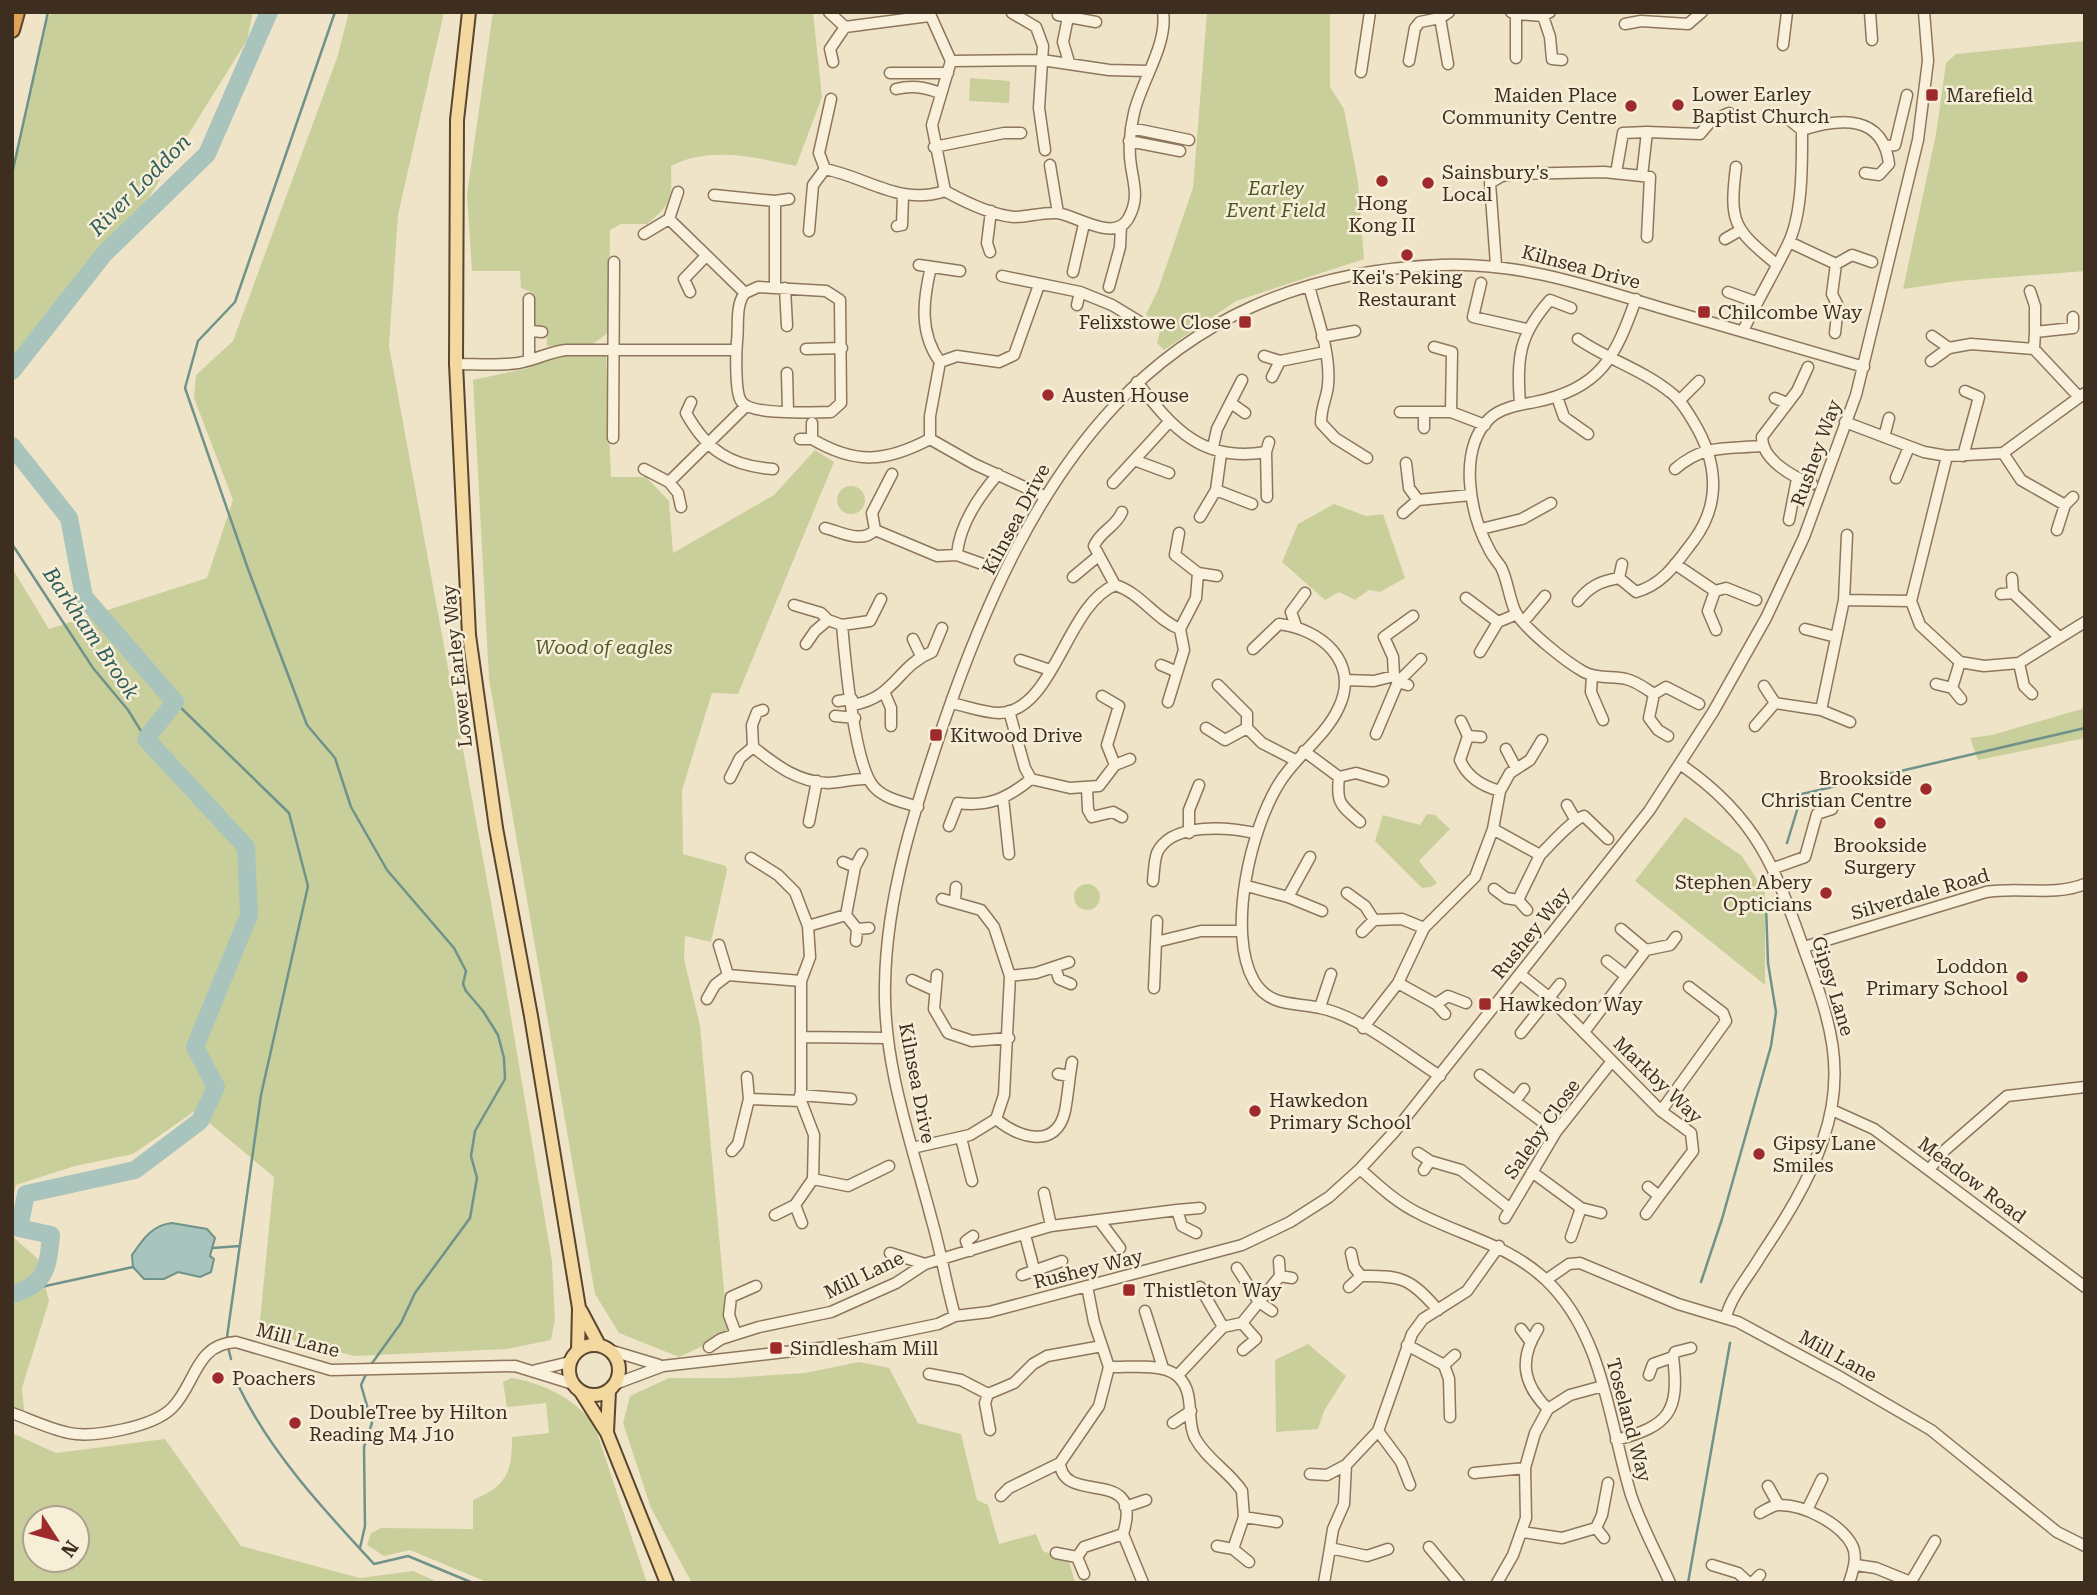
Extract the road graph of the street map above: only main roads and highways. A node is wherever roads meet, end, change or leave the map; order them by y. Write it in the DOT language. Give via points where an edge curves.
graph roads {
  1 [pos="17,12"];
  2 [pos="469,12"];
  3 [pos="12,30"];
  4 [pos="579,1308"];
  5 [pos="604,1348"];
  6 [pos="574,1357"];
  7 [pos="577,1388"];
  8 [pos="612,1388"];
  9 [pos="607,1433"];
  10 [pos="667,1583"];
  1 -- 3 [label="highway"];
  2 -- 4 [label="main road, Lower Earley Way" via="457,120 456,364 469,635 496,828"];
  4 -- 5 [label="main road, Lower Earley Way"];
  4 -- 6 [label="main road, Lower Earley Way"];
  5 -- 6 [label="main road"];
  5 -- 8 [label="main road" via="620,1366"];
  6 -- 7 [label="main road"];
  7 -- 8 [label="main road" via="596,1396"];
  7 -- 9 [label="main road"];
  8 -- 9 [label="main road"];
  9 -- 10 [label="main road"];
}
